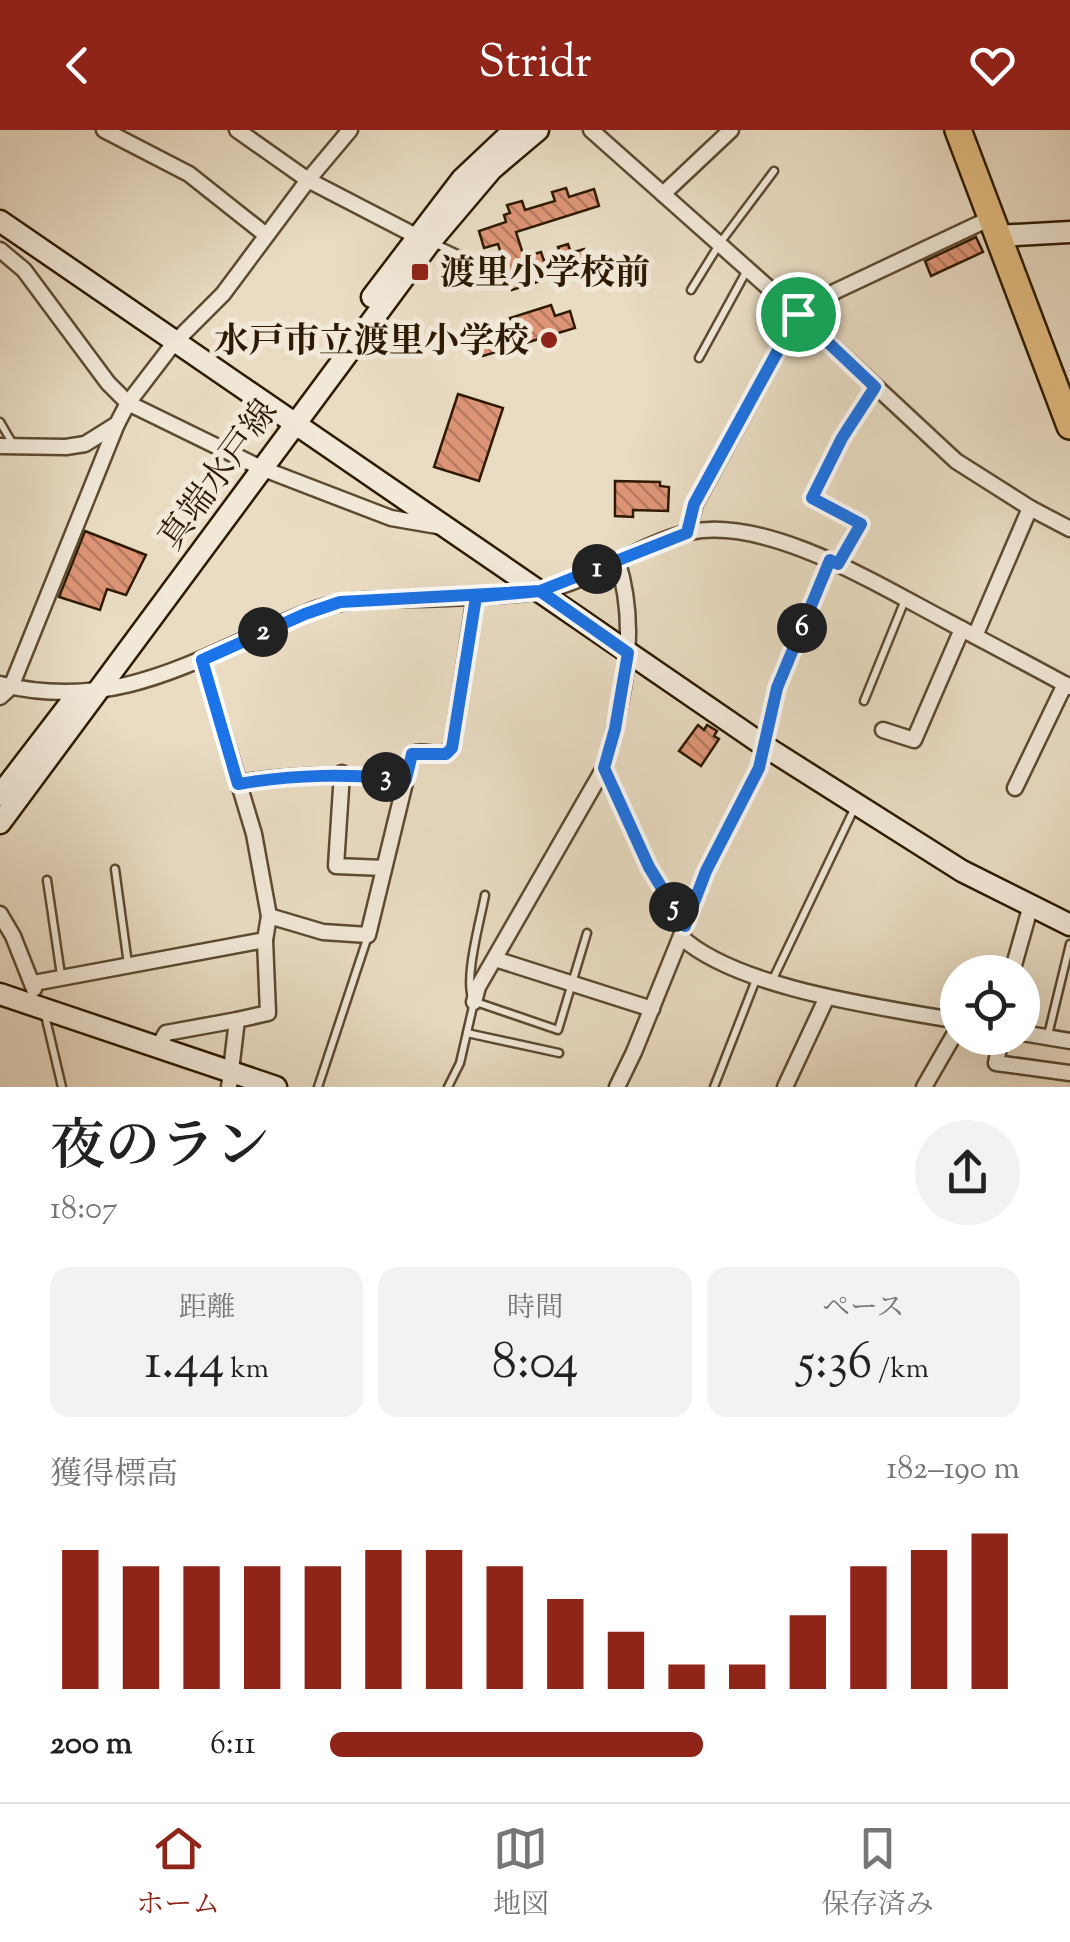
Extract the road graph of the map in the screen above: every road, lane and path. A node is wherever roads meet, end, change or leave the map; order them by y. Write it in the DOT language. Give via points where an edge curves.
graph roads {
  1 [pos="104,130"];
  2 [pos="238,130"];
  3 [pos="350,130"];
  4 [pos="514,130"];
  5 [pos="538,130"];
  6 [pos="592,130"];
  7 [pos="731,130"];
  8 [pos="958,130"];
  9 [pos="774,172"];
  10 [pos="308,180"];
  11 [pos="663,194"];
  12 [pos="0,221"];
  13 [pos="994,227"];
  14 [pos="1070,232"];
  15 [pos="266,235"];
  16 [pos="423,239"];
  17 [pos="720,243"];
  18 [pos="0,250"];
  19 [pos="747,270"];
  20 [pos="496,272"];
  21 [pos="691,290"];
  22 [pos="798,314"];
  23 [pos="174,342"];
  24 [pos="698,358"];
  25 [pos="875,387"];
  26 [pos="128,403"];
  27 [pos="289,420"];
  28 [pos="1066,421"];
  29 [pos="0,422"];
  30 [pos="117,424"];
  31 [pos="7,446"];
  32 [pos="255,466"];
  33 [pos="1030,508"];
  34 [pos="444,527"];
  35 [pos="1070,529"];
  36 [pos="687,533"];
  37 [pos="617,560"];
  38 [pos="834,562"];
  39 [pos="540,591"];
  40 [pos="476,597"];
  41 [pos="906,599"];
  42 [pos="969,633"];
  43 [pos="628,653"];
  44 [pos="202,660"];
  45 [pos="1068,686"];
  46 [pos="4,689"];
  47 [pos="87,692"];
  48 [pos="864,701"];
  49 [pos="883,730"];
  50 [pos="766,747"];
  51 [pos="604,768"];
  52 [pos="342,773"];
  53 [pos="406,779"];
  54 [pos="238,784"];
  55 [pos="1015,788"];
  56 [pos="0,795"];
  57 [pos="856,806"];
  58 [pos="0,823"];
  59 [pos="384,868"];
  60 [pos="115,869"];
  61 [pos="47,880"];
  62 [pos="485,895"];
  63 [pos="1031,905"];
  64 [pos="0,914"];
  65 [pos="270,916"];
  66 [pos="1070,925"];
  67 [pos="683,931"];
  68 [pos="588,933"];
  69 [pos="368,935"];
  70 [pos="266,940"];
  71 [pos="1070,944"];
  72 [pos="1017,955"];
  73 [pos="495,959"];
  74 [pos="128,965"];
  75 [pos="62,976"];
  76 [pos="765,978"];
  77 [pos="574,982"];
  78 [pos="34,983"];
  79 [pos="0,994"];
  80 [pos="827,996"];
  81 [pos="474,1002"];
  82 [pos="40,1007"];
  83 [pos="652,1009"];
  84 [pos="237,1020"];
  85 [pos="940,1020"];
  86 [pos="467,1033"];
  87 [pos="1040,1036"];
  88 [pos="1048,1037"];
  89 [pos="1070,1041"];
  90 [pos="158,1047"];
  91 [pos="559,1053"];
  92 [pos="941,1055"];
  93 [pos="997,1055"];
  94 [pos="1070,1073"];
  95 [pos="230,1079"];
  96 [pos="62,1087"];
  97 [pos="276,1087"];
  98 [pos="318,1087"];
  99 [pos="448,1087"];
  100 [pos="616,1087"];
  101 [pos="714,1087"];
  102 [pos="784,1087"];
  103 [pos="924,1087"];
  1 -- 15 [label="street" via="189,174"];
  2 -- 10 [label="street"];
  3 -- 10 [label="street"];
  4 -- 16 [label="street, 真端水戸線" via="462,179"];
  5 -- 16 [label="street, 真端水戸線"];
  6 -- 11 [label="street"];
  7 -- 11 [label="street"];
  8 -- 13 [label="highway"];
  9 -- 17 [label="lane"];
  10 -- 15 [label="street"];
  10 -- 16 [label="street"];
  11 -- 17 [label="street"];
  12 -- 23 [label="street"];
  13 -- 14 [label="street"];
  13 -- 22 [label="street"];
  13 -- 28 [label="highway"];
  15 -- 23 [label="street" via="223,294"];
  16 -- 20 [label="lane"];
  16 -- 27 [label="street, 真端水戸線"];
  17 -- 19 [label="street"];
  17 -- 21 [label="lane"];
  18 -- 26 [label="street" via="24,270"];
  19 -- 22 [label="street"];
  19 -- 24 [label="lane"];
  22 -- 25 [label="street"];
  22 -- 36 [label="street" via="694,504"];
  23 -- 26 [label="street"];
  23 -- 27 [label="street"];
  25 -- 33 [label="street" via="956,461"];
  25 -- 38 [label="lane" via="812,498 861,524"];
  26 -- 30 [label="street"];
  26 -- 32 [label="street"];
  27 -- 32 [label="street, 真端水戸線"];
  27 -- 34 [label="street"];
  29 -- 31 [label="lane"];
  30 -- 31 [label="street" via="86,444"];
  30 -- 46 [label="street"];
  32 -- 34 [label="street" via="391,518"];
  32 -- 47 [label="street, 真端水戸線"];
  33 -- 35 [label="street"];
  33 -- 42 [label="street"];
  34 -- 39 [label="street"];
  36 -- 37 [label="street"];
  36 -- 38 [label="street" via="753,535"];
  37 -- 39 [label="street"];
  37 -- 43 [label="street" via="628,597"];
  38 -- 41 [label="street"];
  38 -- 50 [label="lane" via="777,688"];
  39 -- 40 [label="street"];
  39 -- 43 [label="street"];
  40 -- 44 [label="street" via="340,602"];
  40 -- 53 [label="street" via="452,748 438,756 412,754"];
  41 -- 42 [label="street"];
  41 -- 48 [label="lane"];
  42 -- 45 [label="street"];
  42 -- 49 [label="street" via="914,740"];
  43 -- 50 [label="street"];
  43 -- 51 [label="street"];
  44 -- 47 [label="street" via="137,684"];
  44 -- 54 [label="street"];
  45 -- 55 [label="street"];
  46 -- 47 [label="street"];
  47 -- 56 [label="street, 真端水戸線"];
  47 -- 58 [label="street, 真端水戸線"];
  50 -- 57 [label="street"];
  50 -- 67 [label="lane"];
  51 -- 67 [label="street"];
  51 -- 73 [label="street"];
  52 -- 53 [label="street"];
  52 -- 54 [label="street"];
  52 -- 59 [label="street" via="336,866"];
  53 -- 59 [label="street"];
  54 -- 65 [label="street"];
  57 -- 63 [label="street"];
  57 -- 76 [label="lane"];
  59 -- 69 [label="street"];
  60 -- 74 [label="lane"];
  61 -- 75 [label="lane"];
  62 -- 81 [label="lane" via="470,978"];
  63 -- 66 [label="street"];
  63 -- 72 [label="street"];
  64 -- 78 [label="street"];
  65 -- 69 [label="street" via="323,932"];
  65 -- 70 [label="street"];
  67 -- 76 [label="street" via="703,953"];
  67 -- 83 [label="street"];
  68 -- 77 [label="lane"];
  69 -- 98 [label="lane"];
  70 -- 74 [label="street"];
  70 -- 84 [label="street" via="268,1013"];
  71 -- 88 [label="lane"];
  73 -- 77 [label="street"];
  73 -- 81 [label="street"];
  74 -- 75 [label="street"];
  75 -- 78 [label="street"];
  76 -- 80 [label="street"];
  76 -- 101 [label="lane"];
  77 -- 81 [label="lane" via="558,1030"];
  77 -- 83 [label="street"];
  78 -- 82 [label="street"];
  79 -- 82 [label="street"];
  80 -- 85 [label="street"];
  80 -- 102 [label="street"];
  81 -- 86 [label="lane"];
  82 -- 90 [label="street"];
  82 -- 96 [label="lane"];
  83 -- 100 [label="street"];
  84 -- 90 [label="street" via="166,1033"];
  84 -- 95 [label="street"];
  86 -- 91 [label="lane"];
  86 -- 99 [label="lane"];
  87 -- 88 [label="street"];
  88 -- 89 [label="street"];
  90 -- 95 [label="street"];
  92 -- 103 [label="street"];
  93 -- 94 [label="street" via="996,1063"];
  95 -- 97 [label="street"];
}
